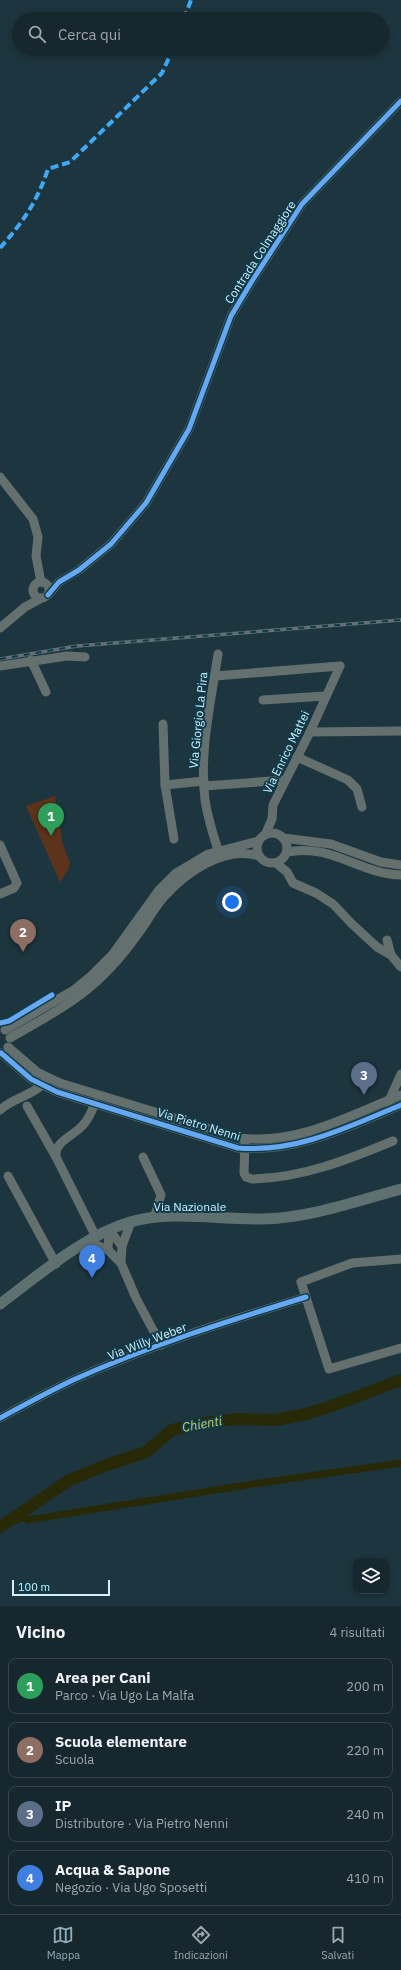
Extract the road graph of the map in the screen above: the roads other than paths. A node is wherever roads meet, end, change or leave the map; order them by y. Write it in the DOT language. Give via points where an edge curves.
graph roads {
  1 [pos="401,101"];
  2 [pos="0,477"];
  3 [pos="43,582"];
  4 [pos="60,582"];
  5 [pos="40,596"];
  6 [pos="0,628"];
  7 [pos="218,654"];
  8 [pos="85,657"];
  9 [pos="31,660"];
  10 [pos="0,666"];
  11 [pos="215,676"];
  12 [pos="46,692"];
  13 [pos="326,696"];
  14 [pos="263,700"];
  15 [pos="163,724"];
  16 [pos="401,731"];
  17 [pos="310,732"];
  18 [pos="297,757"];
  19 [pos="285,780"];
  20 [pos="204,784"];
  21 [pos="165,785"];
  22 [pos="362,807"];
  23 [pos="272,820"];
  24 [pos="282,836"];
  25 [pos="262,838"];
  26 [pos="174,840"];
  27 [pos="0,845"];
  28 [pos="220,854"];
  29 [pos="286,854"];
  30 [pos="259,856"];
  31 [pos="276,863"];
  32 [pos="401,865"];
  33 [pos="287,872"];
  34 [pos="401,875"];
  35 [pos="0,894"];
  36 [pos="387,940"];
  37 [pos="391,955"];
  38 [pos="401,967"];
  39 [pos="4,1042"];
  40 [pos="401,1074"];
  41 [pos="45,1081"];
  42 [pos="401,1095"];
  43 [pos="95,1103"];
  44 [pos="389,1105"];
  45 [pos="401,1105"];
  46 [pos="27,1106"];
  47 [pos="0,1110"];
  48 [pos="393,1141"];
  49 [pos="245,1144"];
  50 [pos="56,1157"];
  51 [pos="143,1157"];
  52 [pos="8,1176"];
  53 [pos="401,1189"];
  54 [pos="154,1218"];
  55 [pos="131,1222"];
  56 [pos="109,1230"];
  57 [pos="96,1237"];
  58 [pos="85,1243"];
  59 [pos="122,1246"];
  60 [pos="108,1250"];
  61 [pos="401,1259"];
  62 [pos="121,1262"];
  63 [pos="56,1264"];
  64 [pos="306,1297"];
  65 [pos="0,1304"];
  66 [pos="161,1344"];
  67 [pos="401,1348"];
  68 [pos="0,1418"];
  1 -- 4 [label="street, Contrada Colmaggiore" via="302,204 252,281 231,316 189,429 145,505 111,544"];
  2 -- 3 [label="street" via="33,519 38,537 36,556"];
  3 -- 4 [label="street"];
  3 -- 5 [label="street" via="49,590"];
  3 -- 5 [label="street" via="34,586"];
  4 -- 5 [label="street"];
  5 -- 6 [label="street"];
  7 -- 11 [label="street, Via Giorgio La Pira"];
  8 -- 9 [label="street" via="66,656"];
  9 -- 10 [label="street"];
  9 -- 12 [label="street"];
  11 -- 13 [label="street, Via Enrico Mattei" via="340,666"];
  11 -- 20 [label="street, Via Giorgio La Pira" via="205,745"];
  13 -- 14 [label="street, Via Enrico Mattei"];
  13 -- 17 [label="street, Via Enrico Mattei"];
  15 -- 21 [label="street"];
  16 -- 17 [label="street"];
  17 -- 18 [label="street, Via Enrico Mattei"];
  18 -- 19 [label="street, Via Enrico Mattei"];
  18 -- 22 [label="street" via="348,780 357,789"];
  19 -- 20 [label="street"];
  19 -- 23 [label="street, Via Enrico Mattei" via="273,805"];
  20 -- 21 [label="street"];
  20 -- 28 [label="street, Via Giorgio La Pira" via="208,814"];
  21 -- 26 [label="street"];
  23 -- 24 [label="street"];
  23 -- 25 [label="street, Via Enrico Mattei"];
  24 -- 25 [label="street" via="274,833"];
  24 -- 29 [label="street" via="287,846"];
  24 -- 32 [label="street" via="332,844 381,862"];
  25 -- 28 [label="street"];
  25 -- 30 [label="street" via="257,850"];
  27 -- 35 [label="street" via="16,884 14,888"];
  28 -- 30 [label="street"];
  28 -- 39 [label="street" via="182,879 164,897 118,961 96,982"];
  29 -- 31 [label="street"];
  29 -- 33 [label="street"];
  29 -- 34 [label="street" via="303,850 332,854 378,872"];
  30 -- 31 [label="street" via="266,862"];
  31 -- 33 [label="street"];
  33 -- 37 [label="street" via="293,883 324,898 377,947"];
  36 -- 37 [label="street"];
  37 -- 38 [label="street"];
  39 -- 41 [label="street, Via Pietro Nenni" via="31,1079"];
  40 -- 44 [label="street"];
  41 -- 43 [label="street, Via Pietro Nenni" via="58,1092"];
  41 -- 47 [label="street"];
  41 -- 49 [label="street, Via Pietro Nenni" via="83,1090"];
  42 -- 44 [label="street, Via Pietro Nenni"];
  43 -- 49 [label="street, Via Pietro Nenni" via="238,1148"];
  43 -- 50 [label="street" via="84,1125 58,1146"];
  44 -- 45 [label="street, Via Pietro Nenni"];
  44 -- 49 [label="street, Via Pietro Nenni" via="325,1137 291,1146"];
  46 -- 50 [label="street"];
  48 -- 49 [label="street" via="326,1167 294,1175 252,1179 244,1173"];
  50 -- 57 [label="street"];
  51 -- 54 [label="street" via="161,1195"];
  52 -- 63 [label="street"];
  53 -- 54 [label="main road, Via Nazionale" via="310,1213 264,1219"];
  54 -- 55 [label="main road, Via Nazionale"];
  55 -- 56 [label="main road, Via Nazionale"];
  55 -- 59 [label="street"];
  56 -- 57 [label="main road, Via Nazionale"];
  56 -- 59 [label="street"];
  56 -- 60 [label="street"];
  57 -- 58 [label="main road, Via Nazionale"];
  58 -- 60 [label="street"];
  58 -- 63 [label="main road, Via Nazionale"];
  59 -- 62 [label="street"];
  60 -- 62 [label="street"];
  61 -- 64 [label="street" via="352,1263 301,1282"];
  62 -- 66 [label="street" via="136,1298"];
  63 -- 65 [label="main road, Via Nazionale"];
  64 -- 66 [label="street, Via Willy Weber"];
  64 -- 67 [label="street" via="329,1369"];
  66 -- 68 [label="street, Via Willy Weber" via="73,1380"];
}
